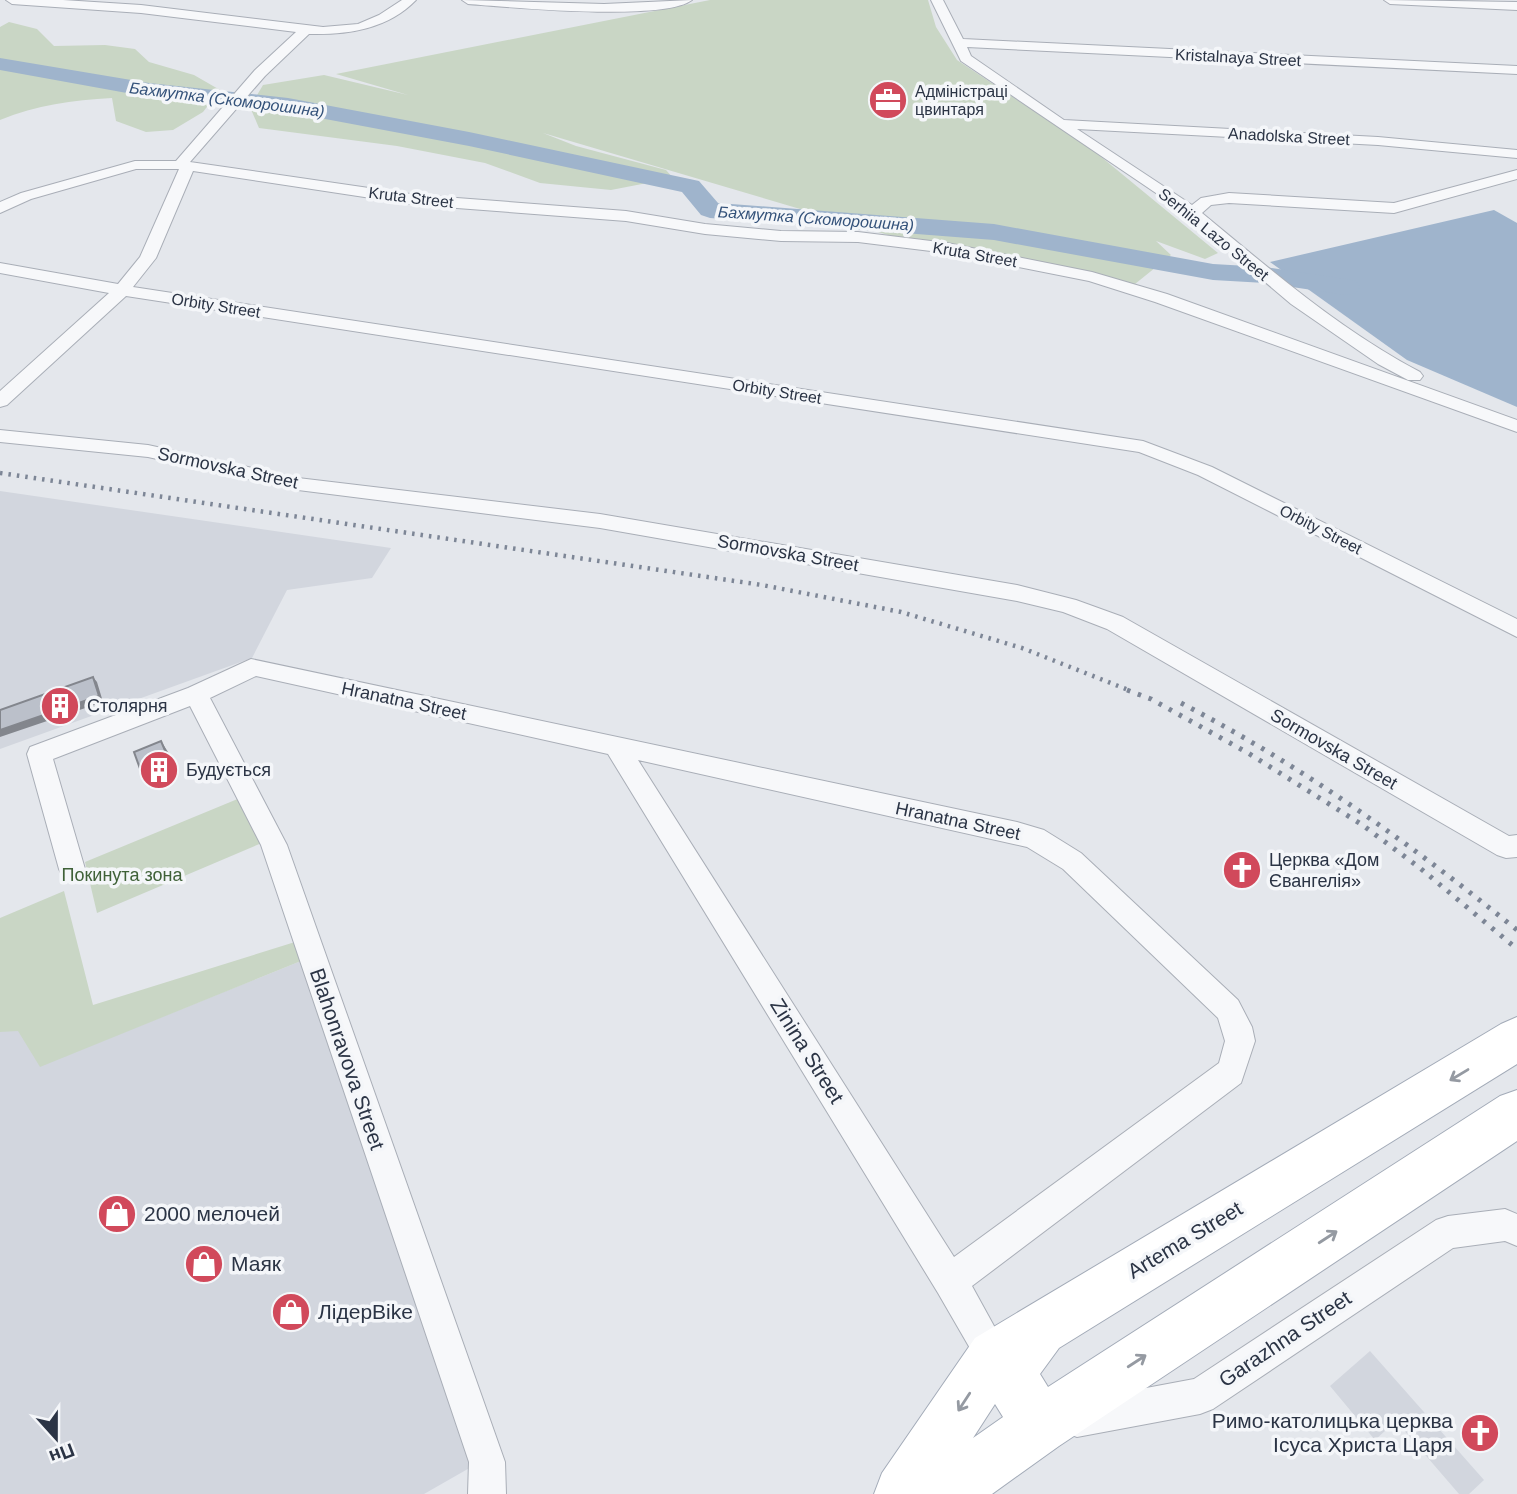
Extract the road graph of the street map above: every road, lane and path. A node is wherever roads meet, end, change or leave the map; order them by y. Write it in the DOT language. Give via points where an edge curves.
graph roads {
  1 [pos="12,0"];
  2 [pos="159,0"];
  3 [pos="411,0"];
  4 [pos="468,0"];
  5 [pos="685,0"];
  6 [pos="937,0"];
  7 [pos="1390,0"];
  8 [pos="589,4"];
  9 [pos="1517,6"];
  10 [pos="141,9"];
  11 [pos="300,29"];
  12 [pos="959,44"];
  13 [pos="1517,69"];
  14 [pos="1061,124"];
  15 [pos="1517,154"];
  16 [pos="184,167"];
  17 [pos="1517,174"];
  18 [pos="0,208"];
  19 [pos="1193,212"];
  20 [pos="0,268"];
  21 [pos="122,290"];
  22 [pos="0,401"];
  23 [pos="1486,413"];
  24 [pos="1517,426"];
  25 [pos="0,436"];
  26 [pos="1517,629"];
  27 [pos="196,694"];
  28 [pos="617,748"];
  29 [pos="1517,846"];
  30 [pos="72,869"];
  31 [pos="1517,1040"];
  32 [pos="1517,1112"];
  33 [pos="1517,1230"];
  34 [pos="950,1281"];
  35 [pos="1047,1324"];
  36 [pos="994,1357"];
  37 [pos="1039,1426"];
  38 [pos="487,1494"];
  39 [pos="903,1494"];
  40 [pos="943,1494"];
  1 -- 10 [label="street"];
  2 -- 10 [label="street"];
  3 -- 11 [label="street" via="377,23 346,31"];
  4 -- 8 [label="street" via="559,9"];
  5 -- 8 [label="street" via="627,9"];
  6 -- 12 [label="street, Serhiia Lazo Street"];
  7 -- 9 [label="street"];
  10 -- 11 [label="street"];
  11 -- 16 [label="street"];
  12 -- 13 [label="street, Kristalnaya Street"];
  12 -- 14 [label="street, Serhiia Lazo Street" via="966,58"];
  14 -- 15 [label="street, Anadolska Street" via="1378,141"];
  14 -- 19 [label="street, Serhiia Lazo Street"];
  16 -- 18 [label="street, Kruta Street" via="135,165 26,196"];
  16 -- 21 [label="street" via="148,258"];
  16 -- 23 [label="street, Kruta Street" via="417,200 947,248 1104,280"];
  17 -- 19 [label="street" via="1394,208 1229,198 1206,201"];
  19 -- 23 [label="street, Serhiia Lazo Street" via="1286,292 1373,353"];
  20 -- 21 [label="street, Orbity Street"];
  21 -- 22 [label="street"];
  21 -- 26 [label="street, Orbity Street" via="1143,447 1205,471"];
  23 -- 24 [label="street, Kruta Street"];
  25 -- 29 [label="street, Sormovska Street" via="148,451 298,484 600,521 1068,605 1115,623 1506,847"];
  27 -- 28 [label="street, Hranatna Street" via="257,669"];
  27 -- 30 [label="street" via="39,754"];
  27 -- 38 [label="street, Blahonravova Street" via="274,845 487,1462"];
  28 -- 34 [label="street, Zinina Street"];
  28 -- 34 [label="street, Hranatna Street" via="1035,838 1072,861 1228,1009 1240,1029 1239,1052 1230,1073"];
  31 -- 35 [label="main road, Artema Street, one-way"];
  37 -- 32 [label="main road, one-way"];
  33 -- 37 [label="street, Garazhna Street" via="1505,1225 1448,1232 1200,1396"];
  34 -- 36 [label="street, Zinina Street"];
  35 -- 36 [label="main road, Artema Street"];
  35 -- 37 [label="main road" via="1018,1358 1011,1378"];
  36 -- 39 [label="main road, Artema Street, one-way"];
  37 -- 40 [label="main road"];
}
